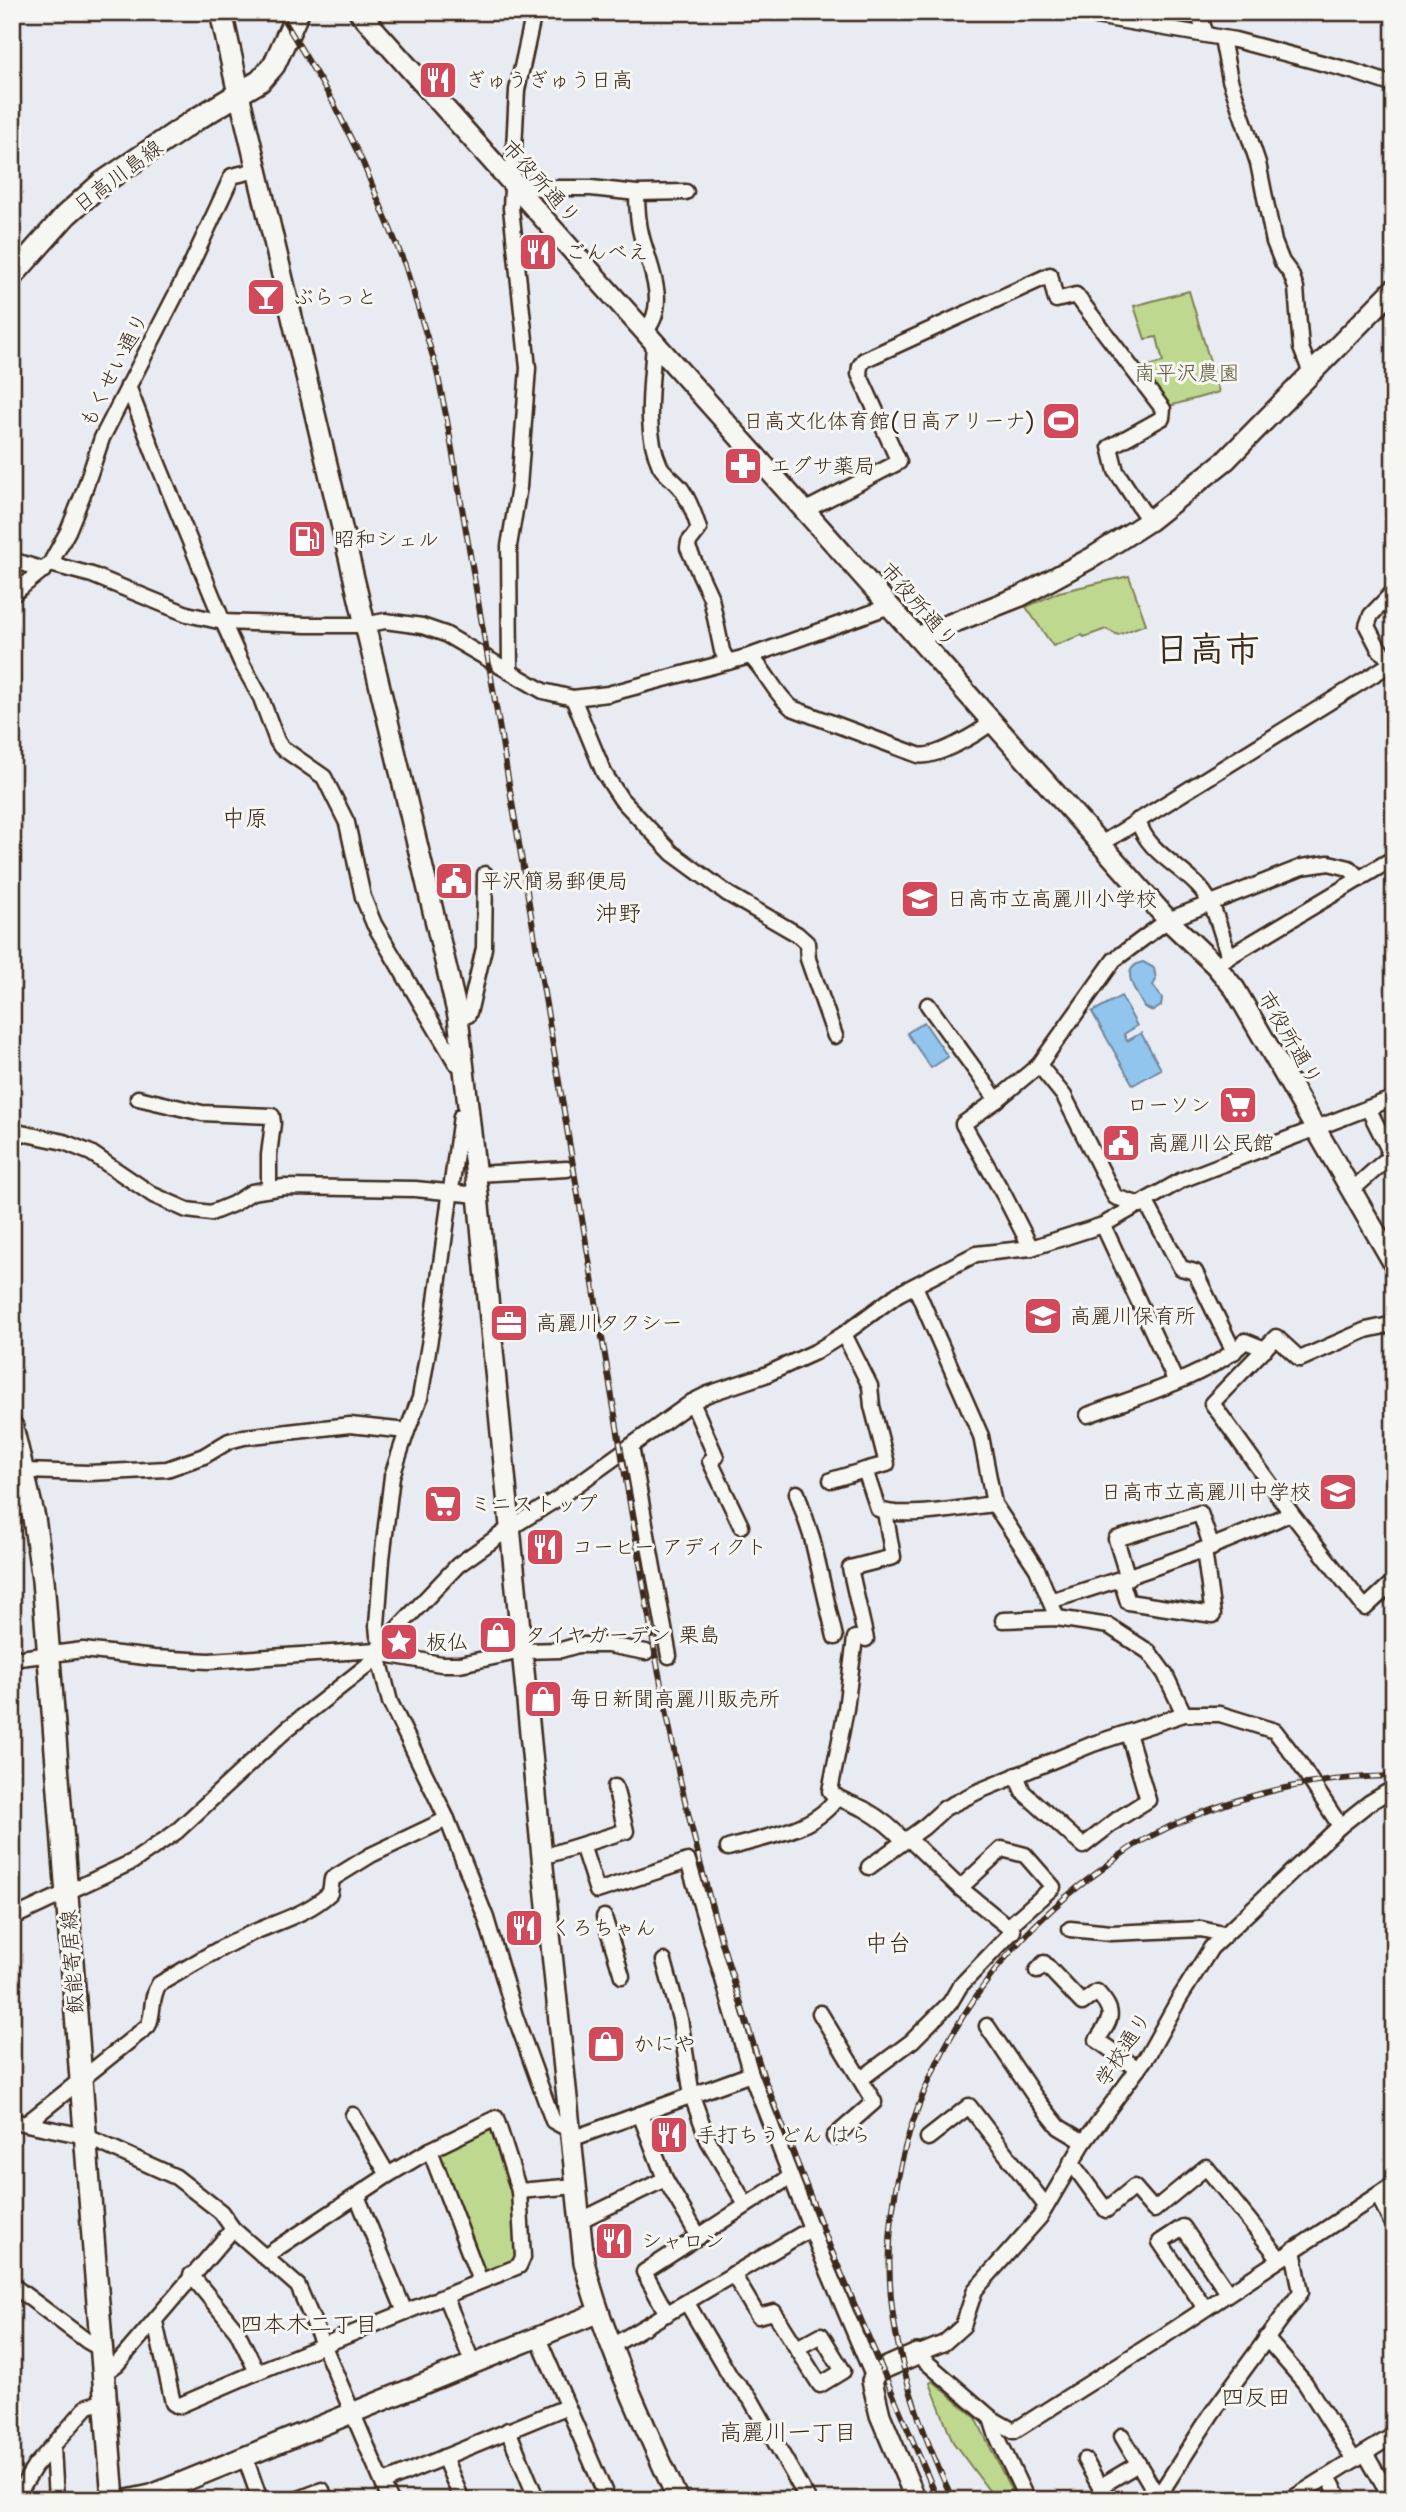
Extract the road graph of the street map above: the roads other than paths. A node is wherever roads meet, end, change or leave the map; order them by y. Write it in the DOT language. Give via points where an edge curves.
graph roads {
  1 [pos="221,12"];
  2 [pos="299,12"];
  3 [pos="359,12"];
  4 [pos="534,12"];
  5 [pos="1072,12"];
  6 [pos="1198,12"];
  7 [pos="1206,34"];
  8 [pos="1222,38"];
  9 [pos="1394,85"];
  10 [pos="239,94"];
  11 [pos="257,170"];
  12 [pos="514,185"];
  13 [pos="685,192"];
  14 [pos="637,193"];
  15 [pos="12,276"];
  16 [pos="1394,289"];
  17 [pos="649,338"];
  18 [pos="1311,373"];
  19 [pos="128,386"];
  20 [pos="806,510"];
  21 [pos="1149,521"];
  22 [pos="12,560"];
  23 [pos="47,567"];
  24 [pos="1394,591"];
  25 [pos="12,595"];
  26 [pos="890,606"];
  27 [pos="223,622"];
  28 [pos="364,625"];
  29 [pos="918,637"];
  30 [pos="750,656"];
  31 [pos="729,662"];
  32 [pos="1393,663"];
  33 [pos="510,672"];
  34 [pos="573,698"];
  35 [pos="992,722"];
  36 [pos="1138,820"];
  37 [pos="1101,844"];
  38 [pos="1394,858"];
  39 [pos="485,874"];
  40 [pos="1360,879"];
  41 [pos="1211,905"];
  42 [pos="1168,920"];
  43 [pos="1222,961"];
  44 [pos="928,1005"];
  45 [pos="458,1017"];
  46 [pos="835,1037"];
  47 [pos="1039,1065"];
  48 [pos="464,1066"];
  49 [pos="138,1098"];
  50 [pos="1394,1098"];
  51 [pos="997,1100"];
  52 [pos="1367,1108"];
  53 [pos="469,1111"];
  54 [pos="1315,1129"];
  55 [pos="12,1131"];
  56 [pos="566,1169"];
  57 [pos="476,1174"];
  58 [pos="270,1188"];
  59 [pos="1351,1191"];
  60 [pos="451,1193"];
  61 [pos="478,1195"];
  62 [pos="1144,1203"];
  63 [pos="1103,1225"];
  64 [pos="1031,1248"];
  65 [pos="1394,1264"];
  66 [pos="915,1286"];
  67 [pos="1394,1324"];
  68 [pos="845,1334"];
  69 [pos="1265,1349"];
  70 [pos="1234,1352"];
  71 [pos="1176,1382"];
  72 [pos="692,1402"];
  73 [pos="1088,1415"];
  74 [pos="12,1427"];
  75 [pos="407,1431"];
  76 [pos="631,1446"];
  77 [pos="865,1470"];
  78 [pos="24,1471"];
  79 [pos="831,1480"];
  80 [pos="797,1493"];
  81 [pos="994,1504"];
  82 [pos="886,1512"];
  83 [pos="1291,1513"];
  84 [pos="741,1526"];
  85 [pos="510,1528"];
  86 [pos="1208,1549"];
  87 [pos="1125,1579"];
  88 [pos="1394,1581"];
  89 [pos="1050,1601"];
  90 [pos="1057,1618"];
  91 [pos="1003,1620"];
  92 [pos="835,1637"];
  93 [pos="379,1650"];
  94 [pos="522,1651"];
  95 [pos="646,1652"];
  96 [pos="49,1653"];
  97 [pos="669,1656"];
  98 [pos="12,1659"];
  99 [pos="1184,1714"];
  100 [pos="1128,1733"];
  101 [pos="1016,1775"];
  102 [pos="615,1787"];
  103 [pos="1394,1788"];
  104 [pos="836,1797"];
  105 [pos="447,1819"];
  106 [pos="1340,1826"];
  107 [pos="906,1839"];
  108 [pos="582,1845"];
  109 [pos="728,1848"];
  110 [pos="542,1857"];
  111 [pos="869,1867"];
  112 [pos="960,1888"];
  113 [pos="67,1894"];
  114 [pos="604,1917"];
  115 [pos="12,1918"];
  116 [pos="1009,1926"];
  117 [pos="1070,1929"];
  118 [pos="1223,1934"];
  119 [pos="664,1961"];
  120 [pos="1037,1971"];
  121 [pos="622,1976"];
  122 [pos="820,2013"];
  123 [pos="987,2026"];
  124 [pos="1138,2069"];
  125 [pos="751,2074"];
  126 [pos="81,2079"];
  127 [pos="861,2079"];
  128 [pos="692,2096"];
  129 [pos="353,2115"];
  130 [pos="640,2115"];
  131 [pos="20,2122"];
  132 [pos="570,2132"];
  133 [pos="85,2136"];
  134 [pos="834,2137"];
  135 [pos="928,2138"];
  136 [pos="1084,2142"];
  137 [pos="430,2150"];
  138 [pos="1071,2162"];
  139 [pos="388,2175"];
  140 [pos="790,2177"];
  141 [pos="665,2179"];
  142 [pos="1394,2184"];
  143 [pos="576,2186"];
  144 [pos="519,2190"];
  145 [pos="1378,2195"];
  146 [pos="357,2196"];
  147 [pos="746,2205"];
  148 [pos="1046,2206"];
  149 [pos="579,2221"];
  150 [pos="812,2228"];
  151 [pos="1394,2228"];
  152 [pos="233,2229"];
  153 [pos="699,2237"];
  154 [pos="1293,2250"];
  155 [pos="264,2257"];
  156 [pos="1280,2259"];
  157 [pos="733,2274"];
  158 [pos="191,2276"];
  159 [pos="480,2281"];
  160 [pos="12,2285"];
  161 [pos="1228,2293"];
  162 [pos="445,2296"];
  163 [pos="687,2303"];
  164 [pos="1205,2308"];
  165 [pos="405,2312"];
  166 [pos="597,2313"];
  167 [pos="667,2314"];
  168 [pos="155,2322"];
  169 [pos="538,2338"];
  170 [pos="1266,2338"];
  171 [pos="324,2345"];
  172 [pos="610,2347"];
  173 [pos="797,2348"];
  174 [pos="102,2349"];
  175 [pos="917,2354"];
  176 [pos="473,2364"];
  177 [pos="257,2372"];
  178 [pos="103,2374"];
  179 [pos="873,2376"];
  180 [pos="105,2401"];
  181 [pos="566,2407"];
  182 [pos="355,2412"];
  183 [pos="991,2418"];
  184 [pos="508,2430"];
  185 [pos="1394,2435"];
  186 [pos="1122,2436"];
  187 [pos="53,2447"];
  188 [pos="245,2457"];
  189 [pos="444,2457"];
  190 [pos="1360,2457"];
  191 [pos="1085,2460"];
  192 [pos="1138,2464"];
  193 [pos="1328,2477"];
  194 [pos="384,2482"];
  195 [pos="1104,2493"];
  196 [pos="912,2498"];
  197 [pos="1157,2498"];
  198 [pos="14,2500"];
  199 [pos="56,2500"];
  200 [pos="113,2500"];
  201 [pos="127,2500"];
  202 [pos="260,2500"];
  203 [pos="296,2500"];
  204 [pos="325,2500"];
  205 [pos="390,2500"];
  206 [pos="461,2500"];
  207 [pos="537,2500"];
  208 [pos="608,2500"];
  209 [pos="678,2500"];
  210 [pos="808,2500"];
  211 [pos="1027,2500"];
  212 [pos="1290,2500"];
  213 [pos="1341,2500"];
  214 [pos="1392,2500"];
  1 -- 10 [label="main road"];
  2 -- 10 [label="main road, 日高川島線" via="274,65"];
  3 -- 12 [label="street, 市役所通り"];
  4 -- 12 [label="street" via="517,90"];
  5 -- 7 [label="street"];
  6 -- 7 [label="street"];
  7 -- 8 [label="street"];
  8 -- 9 [label="street"];
  8 -- 18 [label="street" via="1230,80 1258,163 1274,242 1296,288 1301,348"];
  10 -- 11 [label="street"];
  10 -- 15 [label="main road, 日高川島線" via="102,183 66,215"];
  11 -- 19 [label="street, もくせい通り" via="232,176"];
  11 -- 28 [label="street"];
  12 -- 14 [label="street"];
  12 -- 17 [label="street, 市役所通り"];
  12 -- 33 [label="street" via="511,208 528,368 519,487 509,545"];
  13 -- 14 [label="street"];
  14 -- 17 [label="street" via="640,228 656,283"];
  16 -- 18 [label="street"];
  17 -- 20 [label="street, 市役所通り"];
  17 -- 31 [label="street" via="653,441 662,469 681,489 695,515 699,529 688,548 711,598 722,651"];
  18 -- 21 [label="street" via="1226,460"];
  19 -- 23 [label="street, もくせい通り" via="102,438 68,531"];
  19 -- 27 [label="street"];
  20 -- 21 [label="street" via="899,462 859,374 864,360 1050,275 1056,300 1076,295 1163,409 1162,418 1110,447 1116,471"];
  20 -- 26 [label="street, 市役所通り"];
  21 -- 29 [label="street" via="1021,596"];
  22 -- 23 [label="street"];
  23 -- 25 [label="street, もくせい通り"];
  23 -- 27 [label="street" via="92,575 187,614"];
  24 -- 32 [label="street" via="1371,615 1367,626"];
  26 -- 29 [label="street, 市役所通り"];
  26 -- 30 [label="street"];
  27 -- 28 [label="street"];
  27 -- 48 [label="street" via="277,741 324,777 347,823 363,897 374,924 456,1063"];
  28 -- 33 [label="street" via="384,621 422,626 445,634"];
  28 -- 45 [label="street"];
  29 -- 35 [label="street, 市役所通り"];
  30 -- 31 [label="street"];
  30 -- 35 [label="street" via="792,708 918,755 928,756"];
  31 -- 34 [label="street" via="608,694"];
  32 -- 36 [label="street"];
  33 -- 34 [label="street" via="543,691"];
  34 -- 46 [label="street" via="604,774 672,853 807,943 808,959"];
  35 -- 37 [label="street, 市役所通り"];
  36 -- 37 [label="street"];
  36 -- 41 [label="street" via="1146,841 1200,887"];
  37 -- 42 [label="street, 市役所通り"];
  38 -- 40 [label="street"];
  39 -- 45 [label="street" via="484,948 471,1009 468,1015"];
  40 -- 41 [label="street" via="1349,868 1329,863 1302,867"];
  40 -- 43 [label="street"];
  41 -- 42 [label="street"];
  41 -- 43 [label="street"];
  42 -- 43 [label="street, 市役所通り"];
  42 -- 47 [label="street" via="1114,960"];
  43 -- 54 [label="street, 市役所通り"];
  44 -- 51 [label="street"];
  45 -- 48 [label="street"];
  47 -- 51 [label="street"];
  47 -- 62 [label="street" via="1064,1096 1115,1197"];
  48 -- 53 [label="street"];
  49 -- 58 [label="street" via="202,1113 272,1116"];
  50 -- 52 [label="street"];
  51 -- 64 [label="street" via="962,1124"];
  52 -- 54 [label="street"];
  52 -- 59 [label="street" via="1388,1148 1388,1158"];
  53 -- 57 [label="street"];
  53 -- 60 [label="street" via="461,1116"];
  54 -- 59 [label="street, 市役所通り"];
  54 -- 62 [label="street" via="1182,1180"];
  55 -- 58 [label="street" via="65,1142 91,1153 153,1195 187,1210 211,1213"];
  56 -- 57 [label="street"];
  57 -- 61 [label="street"];
  58 -- 60 [label="street"];
  59 -- 65 [label="street, 市役所通り"];
  60 -- 61 [label="street"];
  60 -- 75 [label="street" via="420,1398"];
  61 -- 85 [label="street"];
  62 -- 63 [label="street"];
  62 -- 70 [label="street" via="1181,1268 1195,1272"];
  63 -- 64 [label="street"];
  63 -- 71 [label="street"];
  64 -- 66 [label="street" via="976,1254"];
  66 -- 68 [label="street"];
  66 -- 81 [label="street" via="981,1436"];
  67 -- 69 [label="street" via="1366,1330 1300,1359 1276,1337"];
  68 -- 72 [label="street" via="765,1375"];
  68 -- 77 [label="street" via="870,1386 887,1464"];
  69 -- 70 [label="street" via="1245,1341"];
  69 -- 83 [label="street" via="1212,1403"];
  70 -- 71 [label="street"];
  71 -- 73 [label="street"];
  72 -- 76 [label="street"];
  72 -- 84 [label="street" via="716,1457 710,1461"];
  74 -- 78 [label="main road, 飯能寄居線"];
  75 -- 78 [label="street" via="350,1425 244,1437 167,1469"];
  75 -- 93 [label="street" via="392,1476 377,1625"];
  76 -- 85 [label="street"];
  76 -- 97 [label="street"];
  77 -- 79 [label="street"];
  77 -- 82 [label="street" via="878,1509"];
  78 -- 96 [label="main road, 飯能寄居線" via="39,1548"];
  80 -- 92 [label="street"];
  81 -- 82 [label="street"];
  81 -- 89 [label="street" via="1037,1569"];
  82 -- 104 [label="street" via="893,1557 850,1568 860,1638 830,1786"];
  83 -- 86 [label="street"];
  83 -- 88 [label="street" via="1365,1608"];
  85 -- 93 [label="street" via="458,1565"];
  85 -- 94 [label="street"];
  86 -- 87 [label="street"];
  86 -- 87 [label="street" via="1200,1513 1116,1539"];
  86 -- 87 [label="street" via="1213,1615 1128,1602"];
  87 -- 89 [label="street"];
  89 -- 90 [label="street"];
  90 -- 91 [label="street"];
  90 -- 99 [label="street" via="1109,1626 1149,1652"];
  93 -- 94 [label="street" via="441,1664"];
  93 -- 96 [label="street" via="209,1661 92,1651"];
  93 -- 105 [label="street" via="390,1702"];
  93 -- 113 [label="street" via="176,1832 131,1862"];
  94 -- 95 [label="street" via="608,1645"];
  94 -- 110 [label="street"];
  96 -- 98 [label="street"];
  96 -- 113 [label="main road, 飯能寄居線"];
  99 -- 100 [label="street"];
  99 -- 106 [label="street" via="1220,1714 1275,1731"];
  100 -- 101 [label="street"];
  100 -- 101 [label="street" via="1148,1800 1083,1846 1023,1792"];
  101 -- 107 [label="street" via="944,1808"];
  102 -- 108 [label="street" via="626,1831"];
  103 -- 106 [label="street, 学校通り"];
  104 -- 107 [label="street" via="862,1808"];
  104 -- 109 [label="street" via="829,1809 796,1828"];
  105 -- 126 [label="street" via="331,1879 330,1893 290,1919 258,1930 159,1984 151,1997 148,2026"];
  105 -- 132 [label="street" via="553,2121"];
  106 -- 118 [label="street, 学校通り"];
  107 -- 111 [label="street"];
  107 -- 112 [label="street"];
  108 -- 110 [label="street"];
  108 -- 125 [label="street" via="597,1891 688,1861"];
  110 -- 132 [label="street"];
  112 -- 116 [label="street"];
  112 -- 116 [label="street" via="1002,1849 1025,1855 1053,1887"];
  113 -- 115 [label="street"];
  113 -- 126 [label="main road, 飯能寄居線"];
  114 -- 121 [label="street"];
  116 -- 127 [label="street" via="1013,1931 960,1986 950,2003 901,2051"];
  117 -- 118 [label="street" via="1111,1933 1201,1929"];
  118 -- 124 [label="street, 学校通り"];
  119 -- 128 [label="street" via="680,2019"];
  120 -- 124 [label="street" via="1044,1963 1082,2003 1097,1992 1109,2006 1111,2020 1097,2040"];
  122 -- 127 [label="street"];
  123 -- 136 [label="street" via="1059,2127"];
  124 -- 136 [label="street, 学校通り"];
  125 -- 128 [label="street"];
  125 -- 140 [label="street"];
  126 -- 131 [label="street"];
  126 -- 133 [label="main road, 飯能寄居線"];
  127 -- 134 [label="street" via="874,2102"];
  128 -- 130 [label="street"];
  128 -- 147 [label="street" via="709,2140"];
  129 -- 139 [label="street"];
  130 -- 132 [label="street"];
  130 -- 141 [label="street"];
  131 -- 133 [label="street"];
  132 -- 143 [label="street"];
  133 -- 152 [label="street" via="176,2177 221,2212"];
  133 -- 174 [label="main road, 飯能寄居線"];
  135 -- 148 [label="street" via="969,2106"];
  136 -- 138 [label="street, 学校通り"];
  137 -- 139 [label="street"];
  137 -- 144 [label="street" via="496,2118"];
  137 -- 159 [label="street"];
  138 -- 148 [label="street, 学校通り"];
  138 -- 156 [label="street" via="1106,2210 1134,2187 1154,2210 1206,2167"];
  139 -- 146 [label="street"];
  140 -- 147 [label="street"];
  140 -- 150 [label="street"];
  141 -- 149 [label="street"];
  141 -- 153 [label="street"];
  142 -- 145 [label="street"];
  143 -- 144 [label="street"];
  143 -- 149 [label="street"];
  144 -- 159 [label="street" via="522,2262"];
  145 -- 151 [label="street"];
  145 -- 154 [label="street"];
  146 -- 155 [label="street"];
  146 -- 165 [label="street"];
  147 -- 153 [label="street"];
  148 -- 175 [label="street, 学校通り" via="975,2290 963,2326 944,2343"];
  149 -- 166 [label="street"];
  150 -- 157 [label="street"];
  150 -- 179 [label="street"];
  152 -- 155 [label="street"];
  152 -- 158 [label="street"];
  153 -- 167 [label="street" via="645,2272"];
  154 -- 156 [label="street"];
  154 -- 170 [label="street" via="1301,2292"];
  155 -- 171 [label="street" via="298,2286"];
  156 -- 161 [label="street"];
  157 -- 163 [label="street"];
  157 -- 173 [label="street" via="758,2316 774,2312"];
  158 -- 168 [label="street"];
  158 -- 177 [label="street" via="237,2331"];
  159 -- 162 [label="street"];
  160 -- 174 [label="street"];
  161 -- 164 [label="street"];
  161 -- 164 [label="street" via="1183,2227 1160,2242"];
  162 -- 165 [label="street"];
  162 -- 176 [label="street"];
  163 -- 167 [label="street"];
  163 -- 210 [label="street" via="731,2378 750,2398"];
  164 -- 183 [label="street" via="1020,2428 1014,2431"];
  165 -- 171 [label="street"];
  166 -- 169 [label="street"];
  166 -- 172 [label="street"];
  167 -- 172 [label="street"];
  168 -- 177 [label="street" via="173,2403 178,2406"];
  168 -- 178 [label="street"];
  169 -- 176 [label="street"];
  169 -- 181 [label="street"];
  170 -- 190 [label="street"];
  170 -- 197 [label="street"];
  171 -- 177 [label="street"];
  171 -- 182 [label="street"];
  172 -- 209 [label="street"];
  174 -- 178 [label="main road, 飯能寄居線"];
  175 -- 179 [label="street"];
  175 -- 183 [label="street"];
  176 -- 182 [label="street"];
  178 -- 180 [label="main road, 飯能寄居線"];
  179 -- 196 [label="street" via="880,2415"];
  180 -- 187 [label="street" via="88,2406"];
  180 -- 200 [label="main road, 飯能寄居線"];
  181 -- 184 [label="street"];
  181 -- 208 [label="street"];
  182 -- 188 [label="street"];
  182 -- 194 [label="street"];
  183 -- 211 [label="street"];
  184 -- 189 [label="street"];
  184 -- 207 [label="street"];
  185 -- 190 [label="street"];
  186 -- 192 [label="street"];
  187 -- 198 [label="street"];
  187 -- 199 [label="street"];
  188 -- 201 [label="street" via="151,2496"];
  188 -- 202 [label="street"];
  189 -- 194 [label="street"];
  189 -- 206 [label="street"];
  190 -- 193 [label="street"];
  190 -- 214 [label="street"];
  191 -- 195 [label="street"];
  192 -- 195 [label="street"];
  192 -- 197 [label="street"];
  193 -- 212 [label="street"];
  193 -- 213 [label="street"];
  194 -- 205 [label="street"];
  203 -- 204 [label="street" via="322,2490"];
}
